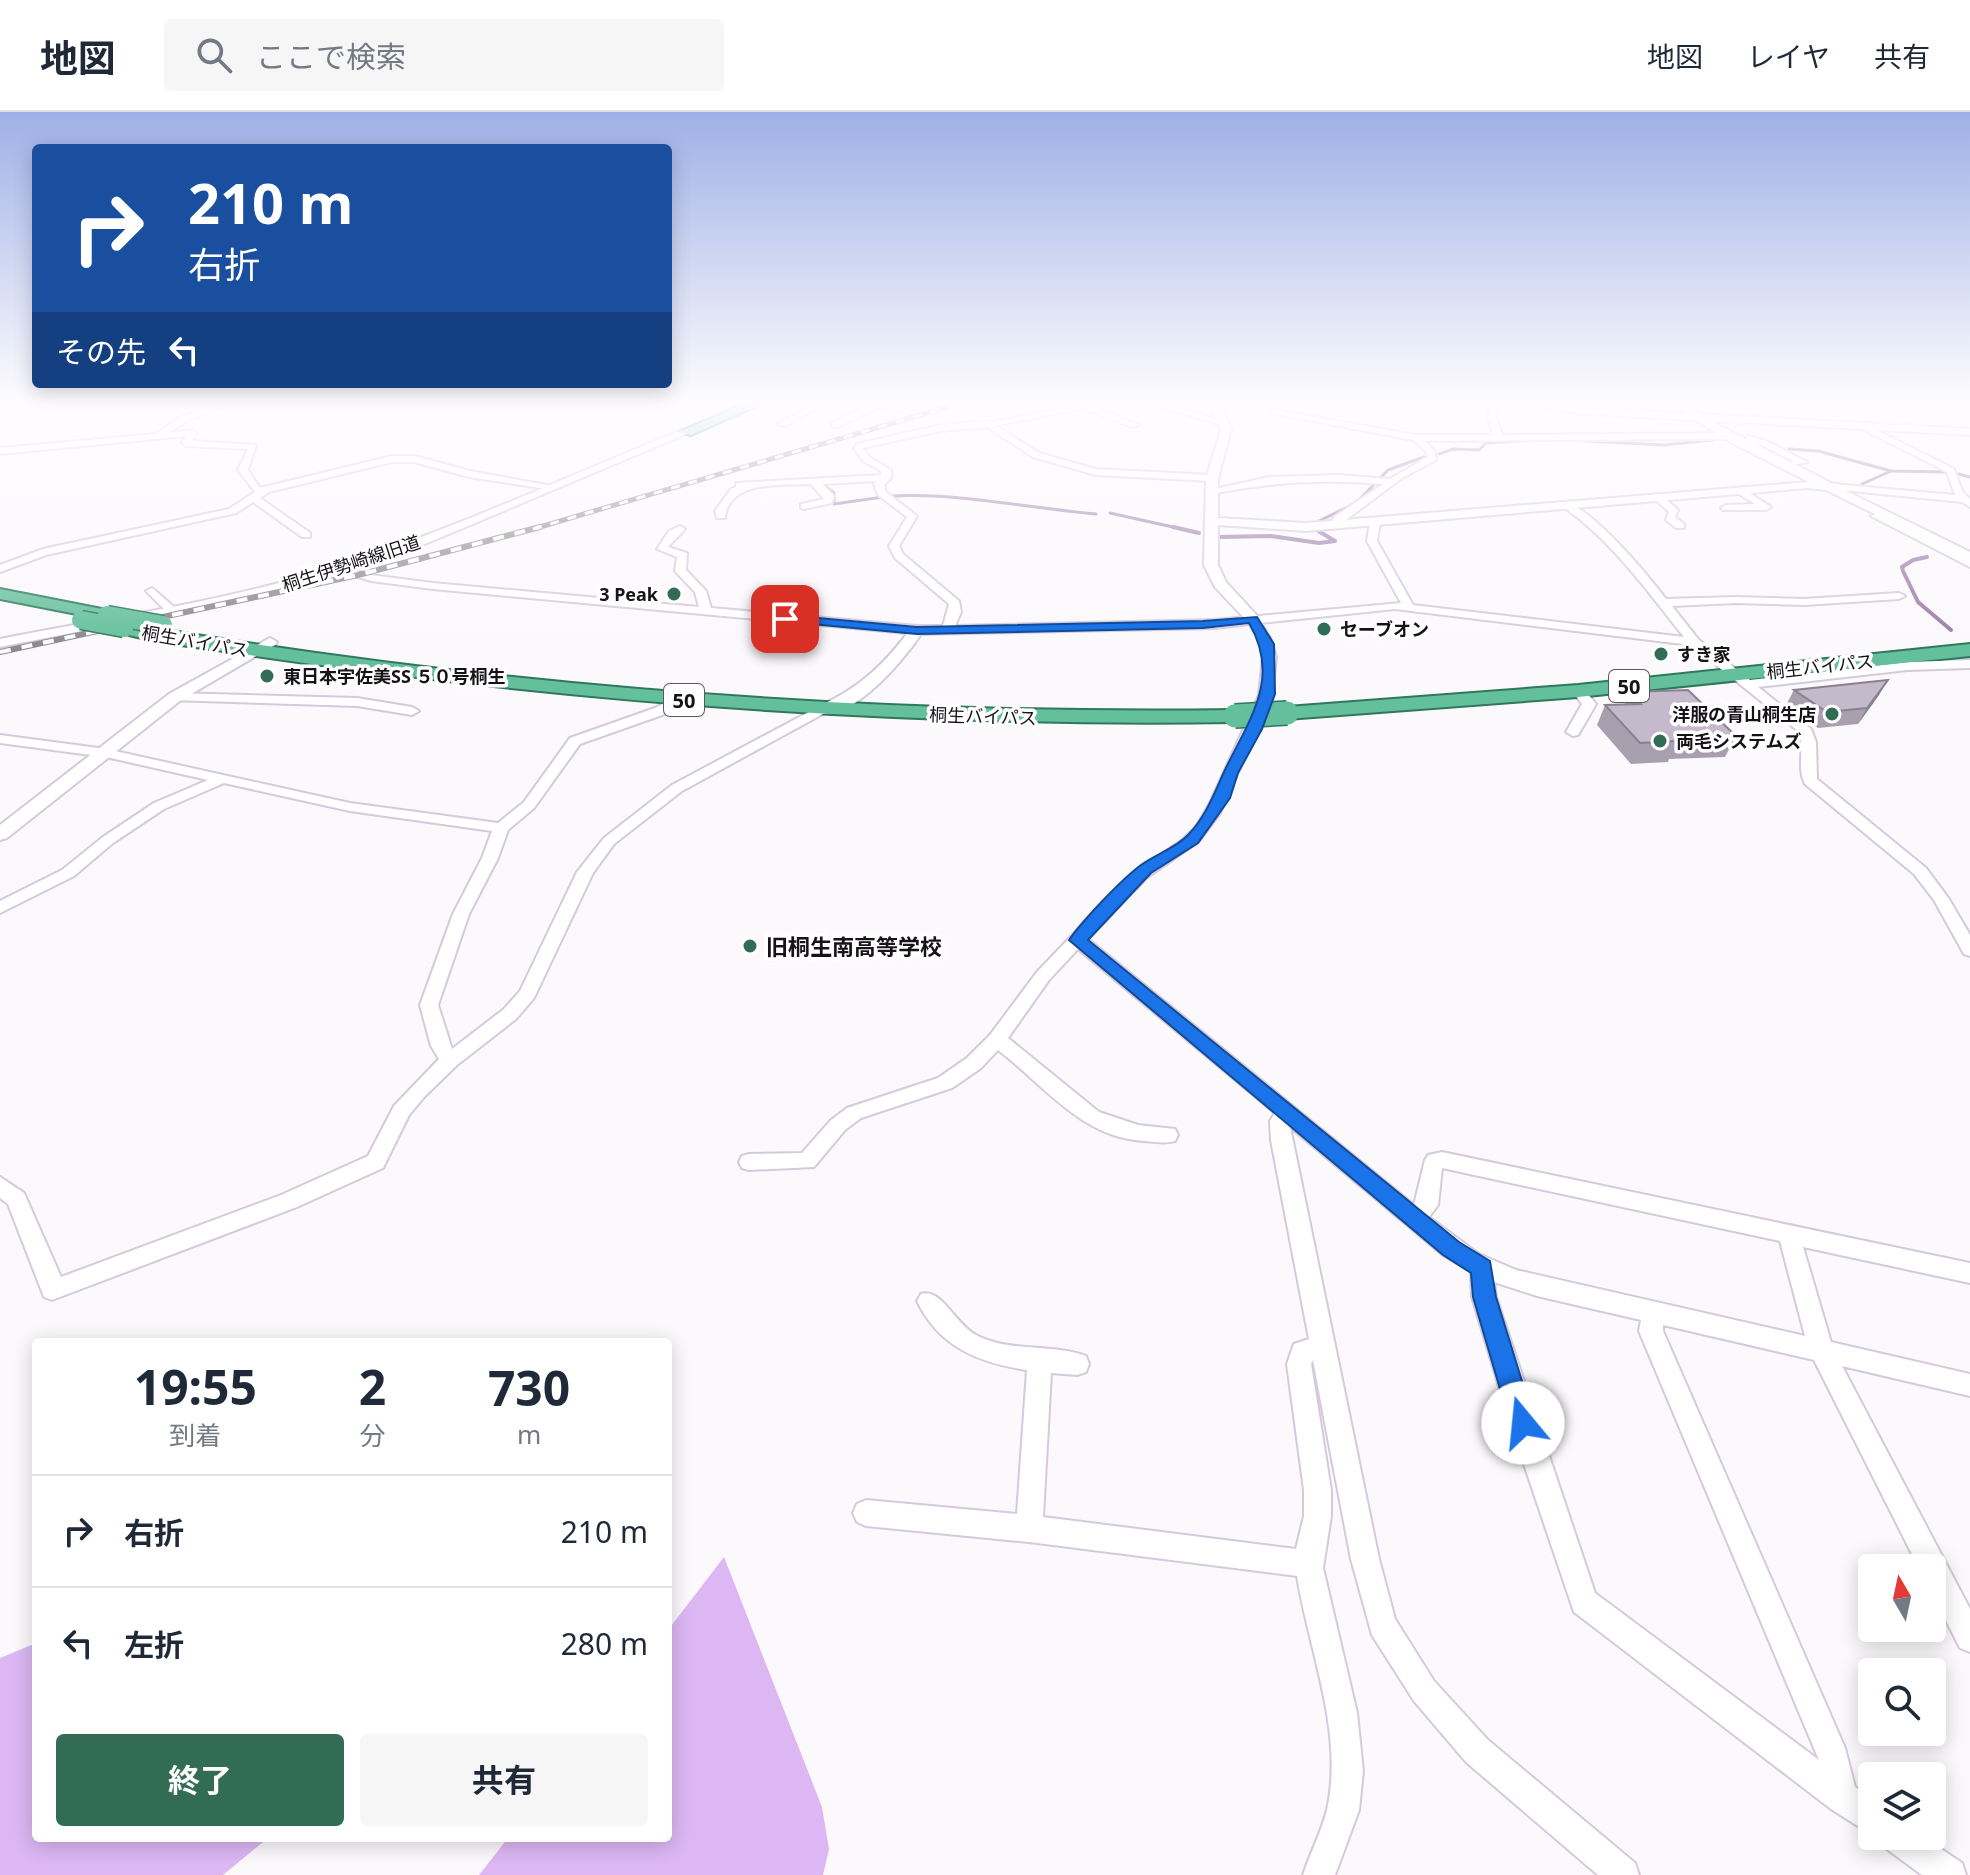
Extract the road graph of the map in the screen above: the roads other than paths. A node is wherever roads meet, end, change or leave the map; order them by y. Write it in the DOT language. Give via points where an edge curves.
graph roads {
  1 [pos="252,483"];
  2 [pos="295,483"];
  3 [pos="529,483"];
  4 [pos="562,483"];
  5 [pos="798,483"];
  6 [pos="815,483"];
  7 [pos="880,483"];
  8 [pos="1204,483"];
  9 [pos="1222,483"];
  10 [pos="1385,483"];
  11 [pos="1822,483"];
  12 [pos="1835,483"];
  13 [pos="1955,483"];
  14 [pos="752,484"];
  15 [pos="1212,484"];
  16 [pos="739,485"];
  17 [pos="1825,485"];
  18 [pos="553,487"];
  19 [pos="1844,488"];
  20 [pos="262,491"];
  21 [pos="1742,492"];
  22 [pos="251,499"];
  23 [pos="1660,499"];
  24 [pos="1967,502"];
  25 [pos="804,506"];
  26 [pos="1568,506"];
  27 [pos="1726,508"];
  28 [pos="1883,514"];
  29 [pos="721,516"];
  30 [pos="1211,521"];
  31 [pos="1375,522"];
  32 [pos="1335,525"];
  33 [pos="1680,526"];
  34 [pos="680,529"];
  35 [pos="306,535"];
  36 [pos="1970,549"];
  37 [pos="1970,557"];
  38 [pos="1970,564"];
  39 [pos="0,569"];
  40 [pos="340,570"];
  41 [pos="152,591"];
  42 [pos="0,594"];
  43 [pos="1899,596"];
  44 [pos="1664,603"];
  45 [pos="0,604"];
  46 [pos="1409,607"];
  47 [pos="707,612"];
  48 [pos="166,617"];
  49 [pos="1253,619"];
  50 [pos="917,630"];
  51 [pos="947,630"];
  52 [pos="1970,639"];
  53 [pos="1694,642"];
  54 [pos="0,643"];
  55 [pos="262,647"];
  56 [pos="1970,650"];
  57 [pos="1970,664"];
  58 [pos="1737,675"];
  59 [pos="1578,691"];
  60 [pos="175,697"];
  61 [pos="680,699"];
  62 [pos="846,701"];
  63 [pos="1288,708"];
  64 [pos="823,710"];
  65 [pos="1237,710"];
  66 [pos="412,711"];
  67 [pos="1573,732"];
  68 [pos="0,739"];
  69 [pos="106,753"];
  70 [pos="222,779"];
  71 [pos="501,828"];
  72 [pos="0,834"];
  73 [pos="0,908"];
  74 [pos="1078,940"];
  75 [pos="1969,945"];
  76 [pos="997,1040"];
  77 [pos="450,1060"];
  78 [pos="1287,1112"];
  79 [pos="1168,1135"];
  80 [pos="749,1162"];
  81 [pos="0,1186"];
  82 [pos="1415,1219"];
  83 [pos="1789,1235"];
  84 [pos="1482,1268"];
  85 [pos="1970,1273"];
  86 [pos="929,1301"];
  87 [pos="1653,1313"];
  88 [pos="1322,1346"];
  89 [pos="1821,1350"];
  90 [pos="1040,1361"];
  91 [pos="1077,1364"];
  92 [pos="1970,1385"];
  93 [pos="866,1513"];
  94 [pos="1029,1529"];
  95 [pos="1308,1564"];
  96 [pos="1970,1638"];
  97 [pos="1842,1798"];
  98 [pos="1858,1809"];
  99 [pos="1915,1850"];
  100 [pos="1319,1875"];
  101 [pos="1623,1875"];
  102 [pos="1950,1875"];
  1 -- 20 [label="street"];
  2 -- 20 [label="street"];
  3 -- 18 [label="street"];
  4 -- 18 [label="street, 桐生伊勢崎線旧道"];
  5 -- 14 [label="street"];
  6 -- 25 [label="street" via="829,501"];
  7 -- 51 [label="street" via="881,493 912,516 894,546 899,556 955,603"];
  8 -- 15 [label="street"];
  9 -- 15 [label="street"];
  10 -- 32 [label="street"];
  11 -- 17 [label="street"];
  12 -- 19 [label="street"];
  13 -- 24 [label="street"];
  14 -- 16 [label="street"];
  14 -- 29 [label="street" via="734,491"];
  15 -- 30 [label="street"];
  17 -- 19 [label="street"];
  17 -- 21 [label="street"];
  17 -- 28 [label="street"];
  18 -- 40 [label="street, 桐生伊勢崎線旧道"];
  19 -- 24 [label="street"];
  19 -- 36 [label="street"];
  20 -- 22 [label="street"];
  21 -- 23 [label="street"];
  21 -- 27 [label="street" via="1766,507"];
  22 -- 35 [label="street"];
  22 -- 39 [label="street" via="232,511 43,552"];
  23 -- 26 [label="street"];
  23 -- 33 [label="street"];
  26 -- 31 [label="street"];
  26 -- 44 [label="street"];
  28 -- 37 [label="street"];
  28 -- 38 [label="street" via="1876,516"];
  30 -- 32 [label="street"];
  30 -- 49 [label="street" via="1215,577"];
  31 -- 32 [label="street"];
  31 -- 46 [label="street" via="1372,541"];
  34 -- 47 [label="street" via="662,549 683,555 680,571 700,591"];
  40 -- 47 [label="street" via="414,584"];
  40 -- 48 [label="street, 桐生伊勢崎線旧道"];
  41 -- 48 [label="street"];
  42 -- 48 [label="highway, 桐生バイパス / 50, bridge" via="107,615"];
  43 -- 44 [label="street"];
  44 -- 53 [label="street"];
  45 -- 55 [label="highway, 桐生バイパス / 50, bridge" via="136,631"];
  46 -- 49 [label="street"];
  46 -- 53 [label="street"];
  47 -- 50 [label="street"];
  48 -- 54 [label="street, 桐生伊勢崎線旧道"];
  48 -- 55 [label="highway, 桐生バイパス / 50"];
  49 -- 51 [label="street" via="1203,625"];
  49 -- 74 [label="street" via="1268,644 1268,694 1223,798 1192,840 1145,869"];
  50 -- 51 [label="street"];
  50 -- 62 [label="street" via="879,679"];
  52 -- 58 [label="highway, 桐生バイパス / 50"];
  53 -- 58 [label="street"];
  55 -- 60 [label="street"];
  55 -- 61 [label="highway, 桐生バイパス / 50"];
  55 -- 62 [label="highway, 桐生バイパス / 50"];
  56 -- 58 [label="highway, 桐生バイパス / 50"];
  57 -- 58 [label="street"];
  58 -- 59 [label="highway, 桐生バイパス / 50"];
  58 -- 63 [label="highway, 桐生バイパス / 50"];
  58 -- 75 [label="street" via="1809,736 1810,781 1920,871"];
  59 -- 63 [label="highway, 桐生バイパス / 50"];
  59 -- 67 [label="street" via="1589,704"];
  60 -- 66 [label="street" via="357,702"];
  60 -- 69 [label="street"];
  61 -- 64 [label="highway, 桐生バイパス / 50"];
  61 -- 71 [label="street" via="575,741 529,805"];
  62 -- 64 [label="street"];
  62 -- 65 [label="highway, 桐生バイパス / 50"];
  63 -- 65 [label="highway, 桐生バイパス / 50, bridge"];
  64 -- 65 [label="highway, 桐生バイパス / 50" via="995,717"];
  64 -- 77 [label="street" via="677,788 609,841 585,872 528,994"];
  68 -- 69 [label="street"];
  69 -- 70 [label="street"];
  69 -- 72 [label="street"];
  70 -- 71 [label="street" via="350,807"];
  70 -- 73 [label="street" via="159,806 68,873"];
  71 -- 77 [label="street" via="461,914 429,1005 440,1046"];
  74 -- 76 [label="street" via="1043,976"];
  74 -- 78 [label="street"];
  76 -- 79 [label="street" via="1084,1115 1104,1124"];
  76 -- 80 [label="street" via="945,1083 846,1119 807,1161"];
  77 -- 81 [label="street" via="401,1111 376,1162 289,1201 52,1290 16,1199"];
  78 -- 82 [label="street"];
  78 -- 88 [label="street" via="1280,1121 1281,1140"];
  82 -- 83 [label="street" via="1427,1205 1432,1166 1442,1160"];
  82 -- 84 [label="street"];
  83 -- 85 [label="street"];
  83 -- 89 [label="street"];
  84 -- 87 [label="street"];
  84 -- 97 [label="street" via="1484,1297 1518,1409 1584,1602"];
  86 -- 90 [label="street" via="961,1339 975,1347"];
  87 -- 89 [label="street"];
  87 -- 97 [label="street" via="1651,1331 1834,1759"];
  88 -- 95 [label="street" via="1302,1352 1299,1364 1318,1509"];
  88 -- 101 [label="street" via="1382,1625 1424,1691 1477,1751"];
  89 -- 92 [label="street"];
  89 -- 96 [label="street"];
  90 -- 91 [label="street"];
  90 -- 94 [label="street"];
  93 -- 94 [label="street"];
  94 -- 95 [label="street"];
  95 -- 100 [label="street" via="1347,1745 1344,1804"];
  97 -- 98 [label="street"];
  99 -- 102 [label="street"];
}
